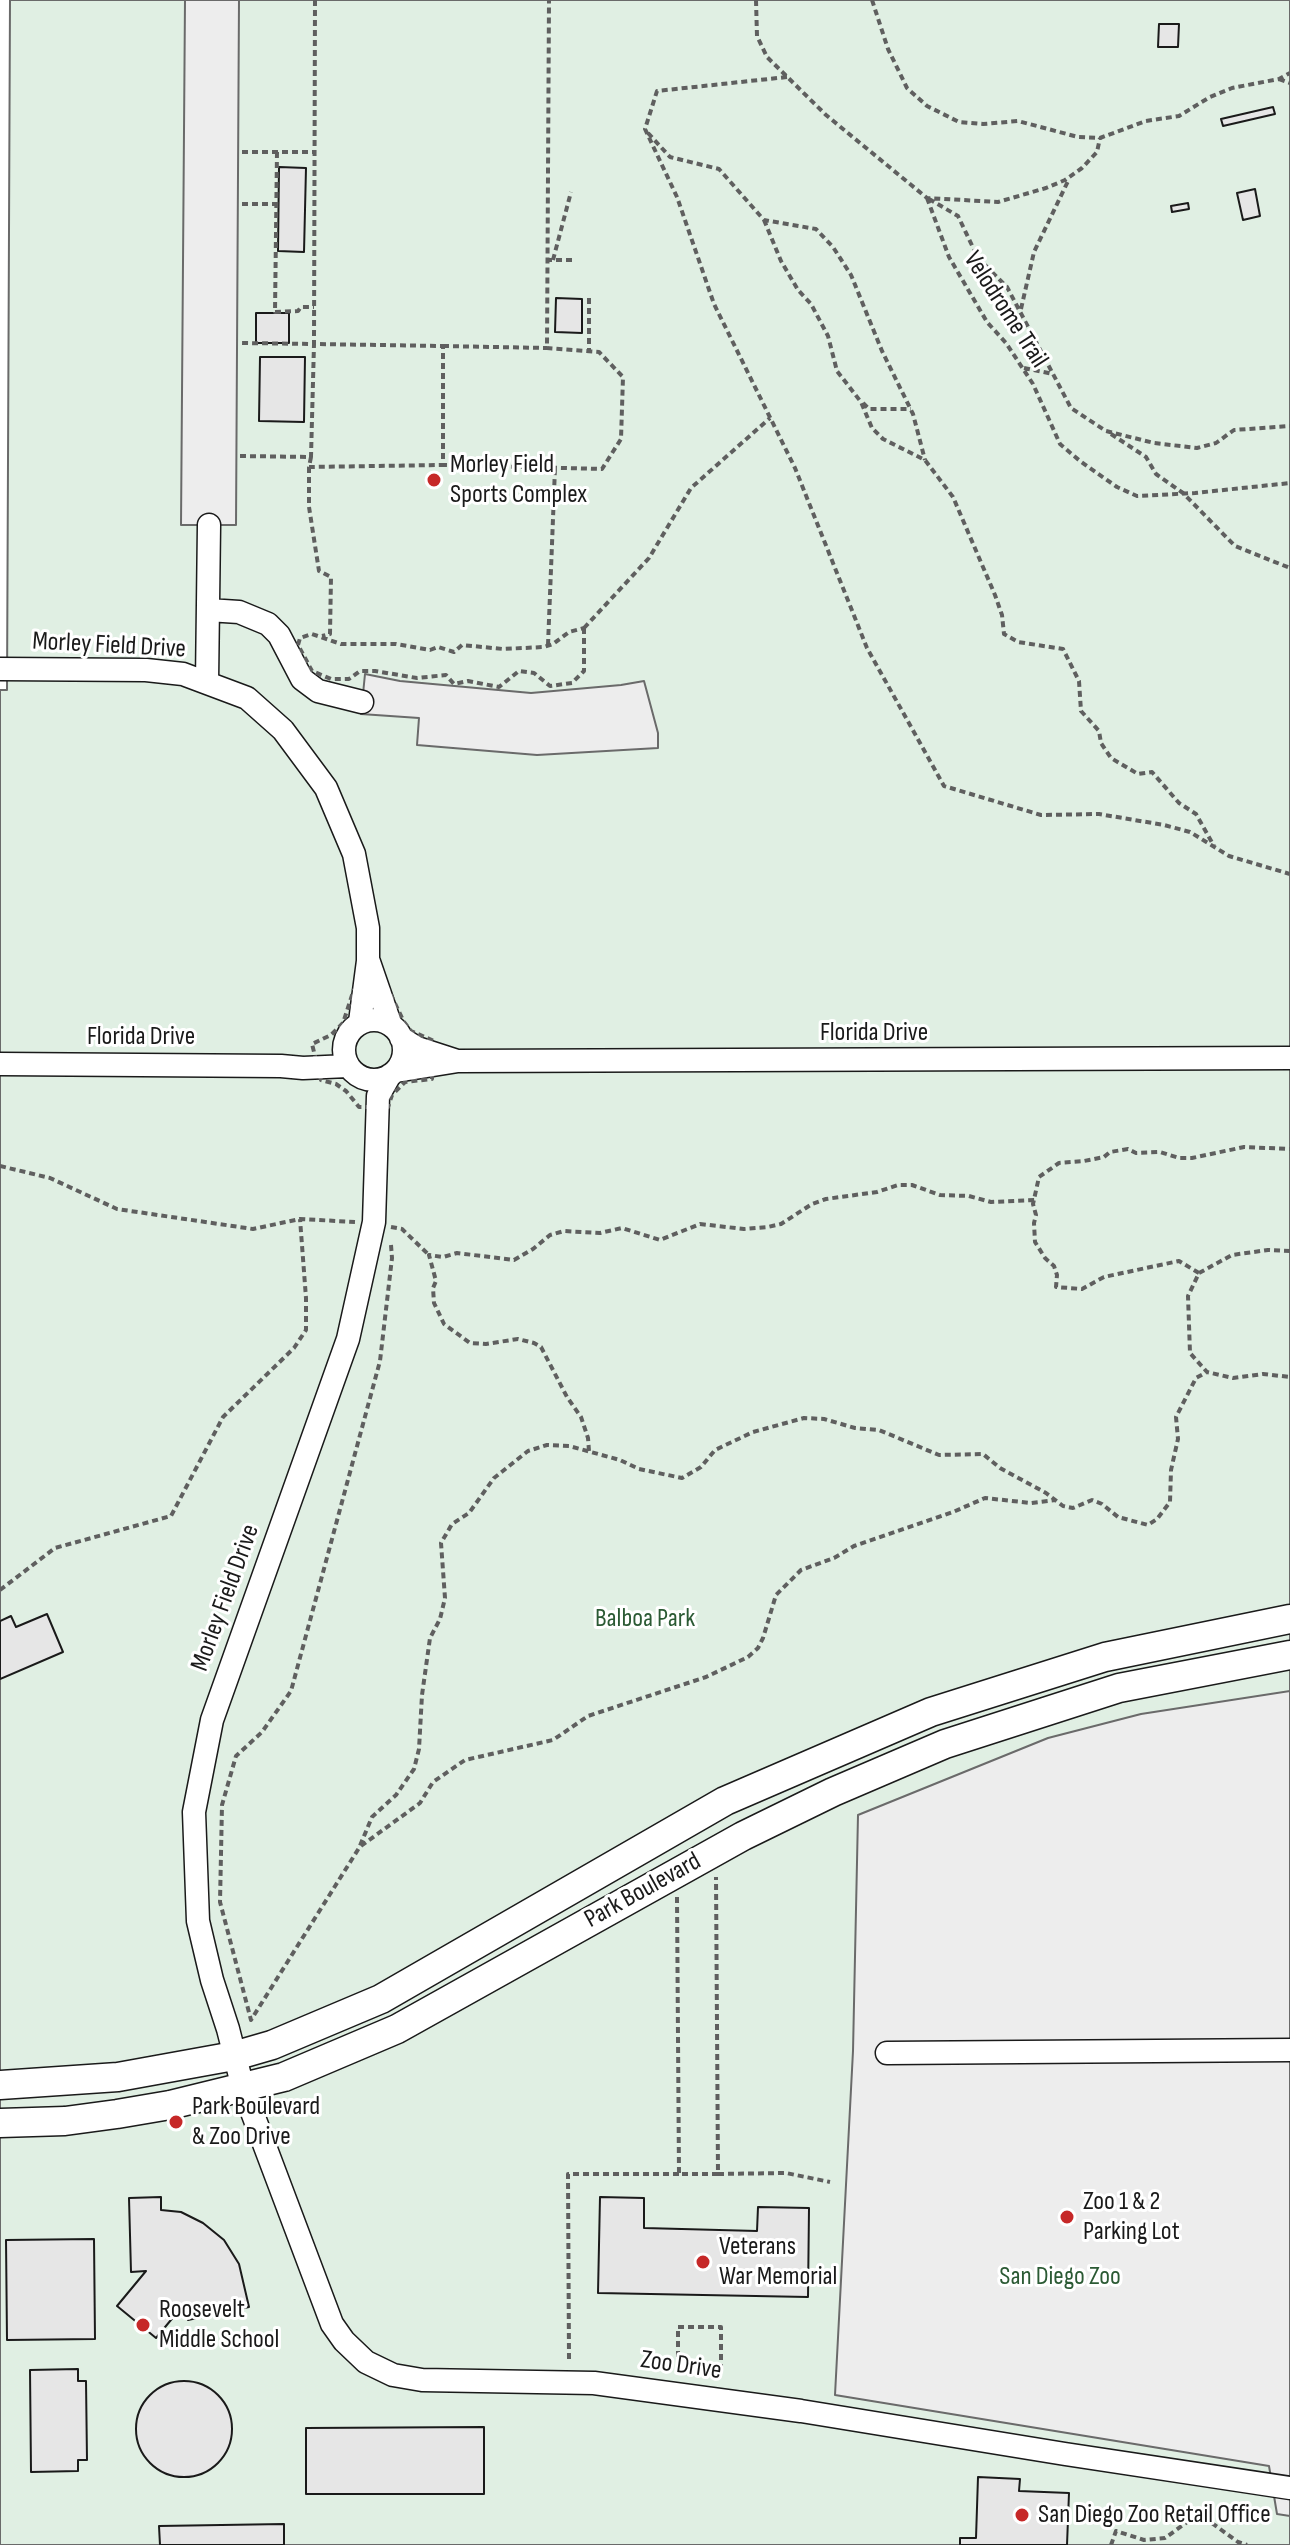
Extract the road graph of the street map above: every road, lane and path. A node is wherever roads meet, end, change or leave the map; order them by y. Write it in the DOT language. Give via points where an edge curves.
graph roads {
  1 [pos="315,0"];
  2 [pos="549,0"];
  3 [pos="756,0"];
  4 [pos="872,0"];
  5 [pos="1290,73"];
  6 [pos="787,77"];
  7 [pos="1279,79"];
  8 [pos="1290,83"];
  9 [pos="645,129"];
  10 [pos="1100,138"];
  11 [pos="242,152"];
  12 [pos="277,152"];
  13 [pos="314,152"];
  14 [pos="1072,175"];
  15 [pos="571,192"];
  16 [pos="927,198"];
  17 [pos="242,204"];
  18 [pos="277,204"];
  19 [pos="764,220"];
  20 [pos="546,260"];
  21 [pos="553,260"];
  22 [pos="572,260"];
  23 [pos="589,298"];
  24 [pos="314,307"];
  25 [pos="1021,311"];
  26 [pos="242,343"];
  27 [pos="314,344"];
  28 [pos="443,346"];
  29 [pos="547,348"];
  30 [pos="589,351"];
  31 [pos="1022,368"];
  32 [pos="1053,374"];
  33 [pos="861,402"];
  34 [pos="911,409"];
  35 [pos="770,418"];
  36 [pos="1290,426"];
  37 [pos="1106,431"];
  38 [pos="240,456"];
  39 [pos="311,457"];
  40 [pos="925,460"];
  41 [pos="443,465"];
  42 [pos="309,467"];
  43 [pos="555,468"];
  44 [pos="1290,483"];
  45 [pos="1183,493"];
  46 [pos="209,525"];
  47 [pos="1290,568"];
  48 [pos="208,610"];
  49 [pos="584,628"];
  50 [pos="322,636"];
  51 [pos="548,646"];
  52 [pos="0,669"];
  53 [pos="207,682"];
  54 [pos="362,702"];
  55 [pos="1215,848"];
  56 [pos="1290,874"];
  57 [pos="368,961"];
  58 [pos="354,1029"];
  59 [pos="396,1031"];
  60 [pos="1290,1058"];
  61 [pos="458,1061"];
  62 [pos="0,1064"];
  63 [pos="281,1066"];
  64 [pos="353,1071"];
  65 [pos="393,1073"];
  66 [pos="321,1080"];
  67 [pos="359,1107"];
  68 [pos="376,1133"];
  69 [pos="1290,1149"];
  70 [pos="0,1166"];
  71 [pos="1035,1200"];
  72 [pos="300,1219"];
  73 [pos="374,1222"];
  74 [pos="391,1242"];
  75 [pos="1290,1251"];
  76 [pos="429,1255"];
  77 [pos="1199,1273"];
  78 [pos="1207,1372"];
  79 [pos="1290,1377"];
  80 [pos="589,1451"];
  81 [pos="1055,1500"];
  82 [pos="0,1590"];
  83 [pos="1290,1619"];
  84 [pos="1290,1655"];
  85 [pos="359,1848"];
  86 [pos="716,1875"];
  87 [pos="677,1896"];
  88 [pos="1290,2050"];
  89 [pos="887,2053"];
  90 [pos="234,2056"];
  91 [pos="0,2085"];
  92 [pos="243,2088"];
  93 [pos="0,2123"];
  94 [pos="679,2174"];
  95 [pos="718,2174"];
  96 [pos="830,2182"];
  97 [pos="569,2359"];
  98 [pos="678,2367"];
  99 [pos="721,2374"];
  100 [pos="1290,2488"];
  101 [pos="1111,2545"];
  102 [pos="1247,2545"];
  1 -- 13 [label="path"];
  2 -- 20 [label="path"];
  3 -- 6 [label="path" via="760,47"];
  4 -- 10 [label="path" via="907,88 944,117 972,124 1018,121"];
  5 -- 7 [label="path"];
  6 -- 9 [label="path" via="657,91"];
  6 -- 16 [label="path"];
  7 -- 8 [label="path"];
  7 -- 10 [label="path" via="1232,88 1179,116 1146,121"];
  9 -- 19 [label="path" via="670,157 719,169"];
  9 -- 35 [label="path" via="677,197 714,304"];
  10 -- 14 [label="path" via="1097,152"];
  11 -- 12 [label="path"];
  12 -- 13 [label="path"];
  12 -- 18 [label="path"];
  13 -- 24 [label="path"];
  14 -- 16 [label="path" via="998,202"];
  14 -- 25 [label="path" via="1034,252"];
  15 -- 21 [label="path"];
  16 -- 25 [label="path, Velodrome Trail" via="958,216 978,258 1007,287"];
  16 -- 31 [label="path, Velodrome Trail" via="949,257"];
  17 -- 18 [label="path"];
  18 -- 24 [label="path" via="275,312"];
  19 -- 33 [label="path" via="781,261 828,336 837,371"];
  19 -- 34 [label="path" via="816,229 833,247 851,275"];
  20 -- 21 [label="path"];
  20 -- 29 [label="path"];
  21 -- 22 [label="path"];
  23 -- 30 [label="path"];
  24 -- 27 [label="path"];
  25 -- 32 [label="path, Velodrome Trail"];
  26 -- 27 [label="path"];
  27 -- 28 [label="path"];
  27 -- 39 [label="path"];
  28 -- 29 [label="path"];
  28 -- 41 [label="path"];
  29 -- 30 [label="path"];
  30 -- 43 [label="path" via="599,352 623,377 621,439 602,469"];
  31 -- 32 [label="path"];
  31 -- 45 [label="path, Velodrome Trail" via="1060,444 1080,461 1137,496"];
  32 -- 37 [label="path, Velodrome Trail" via="1071,408"];
  33 -- 34 [label="path" via="869,409"];
  33 -- 40 [label="path" via="883,439"];
  34 -- 40 [label="path"];
  35 -- 49 [label="path" via="691,488 649,558"];
  35 -- 55 [label="path" via="867,648 944,786 1041,815 1099,814 1164,825 1190,832"];
  36 -- 37 [label="path, Velodrome Trail" via="1234,430 1197,448"];
  37 -- 45 [label="path" via="1146,457 1156,474"];
  38 -- 39 [label="path"];
  39 -- 42 [label="path"];
  40 -- 55 [label="path" via="953,497 995,595 1004,634 1018,642 1063,649 1079,681 1081,711 1099,731 1111,758 1138,774 1152,772 1196,814"];
  41 -- 42 [label="path"];
  41 -- 43 [label="path"];
  42 -- 50 [label="path" via="319,571 331,577 330,634"];
  43 -- 51 [label="path"];
  44 -- 45 [label="path, Velodrome Trail"];
  45 -- 47 [label="path" via="1235,546"];
  46 -- 48 [label="street"];
  48 -- 53 [label="street"];
  48 -- 54 [label="street" via="239,612 268,624 302,679 333,697"];
  49 -- 50 [label="path" via="584,671 572,683 550,686 534,673 519,671 499,687 454,684 446,675 417,678 375,671 331,679 312,671 298,645 300,638"];
  49 -- 51 [label="path"];
  50 -- 51 [label="path" via="341,644 454,652 462,645"];
  52 -- 53 [label="street, Morley Field Drive" via="146,670"];
  53 -- 57 [label="street, Morley Field Drive" via="247,698 283,730 326,788 354,854 368,928"];
  55 -- 56 [label="path"];
  57 -- 58 [label="street, Morley Field Drive"];
  57 -- 59 [label="street, Morley Field Drive"];
  58 -- 59 [label="street" via="381,1019"];
  58 -- 63 [label="street, Florida Drive" via="330,1050"];
  58 -- 64 [label="street" via="344,1045"];
  59 -- 61 [label="street, Florida Drive" via="417,1048"];
  59 -- 65 [label="street" via="403,1062"];
  60 -- 61 [label="street, Florida Drive"];
  61 -- 65 [label="street, Florida Drive"];
  62 -- 63 [label="street, Florida Drive"];
  63 -- 64 [label="street, Florida Drive"];
  64 -- 65 [label="street" via="369,1080 384,1080"];
  64 -- 68 [label="street, Morley Field Drive"];
  65 -- 68 [label="street, Morley Field Drive" via="378,1096"];
  66 -- 67 [label="path" via="346,1091"];
  68 -- 73 [label="street, Morley Field Drive"];
  69 -- 71 [label="path" via="1244,1147 1192,1158 1128,1149 1110,1152 1052,1166 1037,1180"];
  70 -- 72 [label="path" via="50,1178 117,1209 253,1229"];
  71 -- 76 [label="path" via="991,1202 898,1185 826,1199 768,1227 700,1224 660,1240 622,1228 564,1231 514,1260"];
  71 -- 77 [label="path" via="1035,1242 1054,1266 1056,1287 1082,1289 1104,1277 1179,1261"];
  72 -- 73 [label="path"];
  72 -- 82 [label="path" via="306,1330 223,1417 171,1516 55,1548"];
  73 -- 76 [label="path" via="402,1229"];
  73 -- 90 [label="street, Morley Field Drive" via="348,1339 212,1720 194,1812 198,1921"];
  74 -- 85 [label="path" via="380,1361 291,1691 262,1732 236,1756 222,1805 220,1902 251,2020"];
  75 -- 77 [label="path" via="1232,1255"];
  76 -- 80 [label="path" via="436,1281 434,1303 444,1324 470,1343 518,1339 541,1347 581,1417"];
  77 -- 78 [label="path" via="1188,1296 1190,1353"];
  78 -- 79 [label="path" via="1233,1378"];
  78 -- 81 [label="path" via="1196,1378 1176,1417 1170,1502 1157,1519 1138,1524 1092,1500 1073,1508"];
  80 -- 81 [label="path" via="682,1478 715,1450 753,1432 804,1418 824,1419 879,1430 939,1455 983,1454"];
  80 -- 85 [label="path" via="547,1445 528,1451 501,1470 469,1513 446,1533 441,1543 445,1598 430,1638 419,1749 409,1778 372,1817"];
  81 -- 85 [label="path" via="985,1498 801,1570 776,1595 758,1648 738,1663 588,1716 553,1740 465,1760 433,1782 420,1803"];
  83 -- 90 [label="main road, Park Boulevard" via="1105,1657 931,1712 725,1801 381,1999"];
  84 -- 92 [label="main road, Park Boulevard" via="1119,1688 945,1744 743,1836 397,2029 284,2077"];
  86 -- 95 [label="path"];
  87 -- 94 [label="path"];
  88 -- 89 [label="street"];
  90 -- 91 [label="main road, Park Boulevard" via="118,2077"];
  90 -- 92 [label="street, Morley Field Drive"];
  92 -- 93 [label="main road, Park Boulevard" via="117,2114"];
  92 -- 100 [label="street, Zoo Drive" via="332,2324 366,2362 393,2375 594,2383"];
  94 -- 95 [label="path"];
  94 -- 97 [label="path" via="568,2174"];
  95 -- 96 [label="path" via="786,2173"];
  98 -- 99 [label="path" via="678,2327 721,2327"];
  101 -- 102 [label="path" via="1116,2531 1144,2540 1165,2538 1190,2520 1205,2518"];
}
